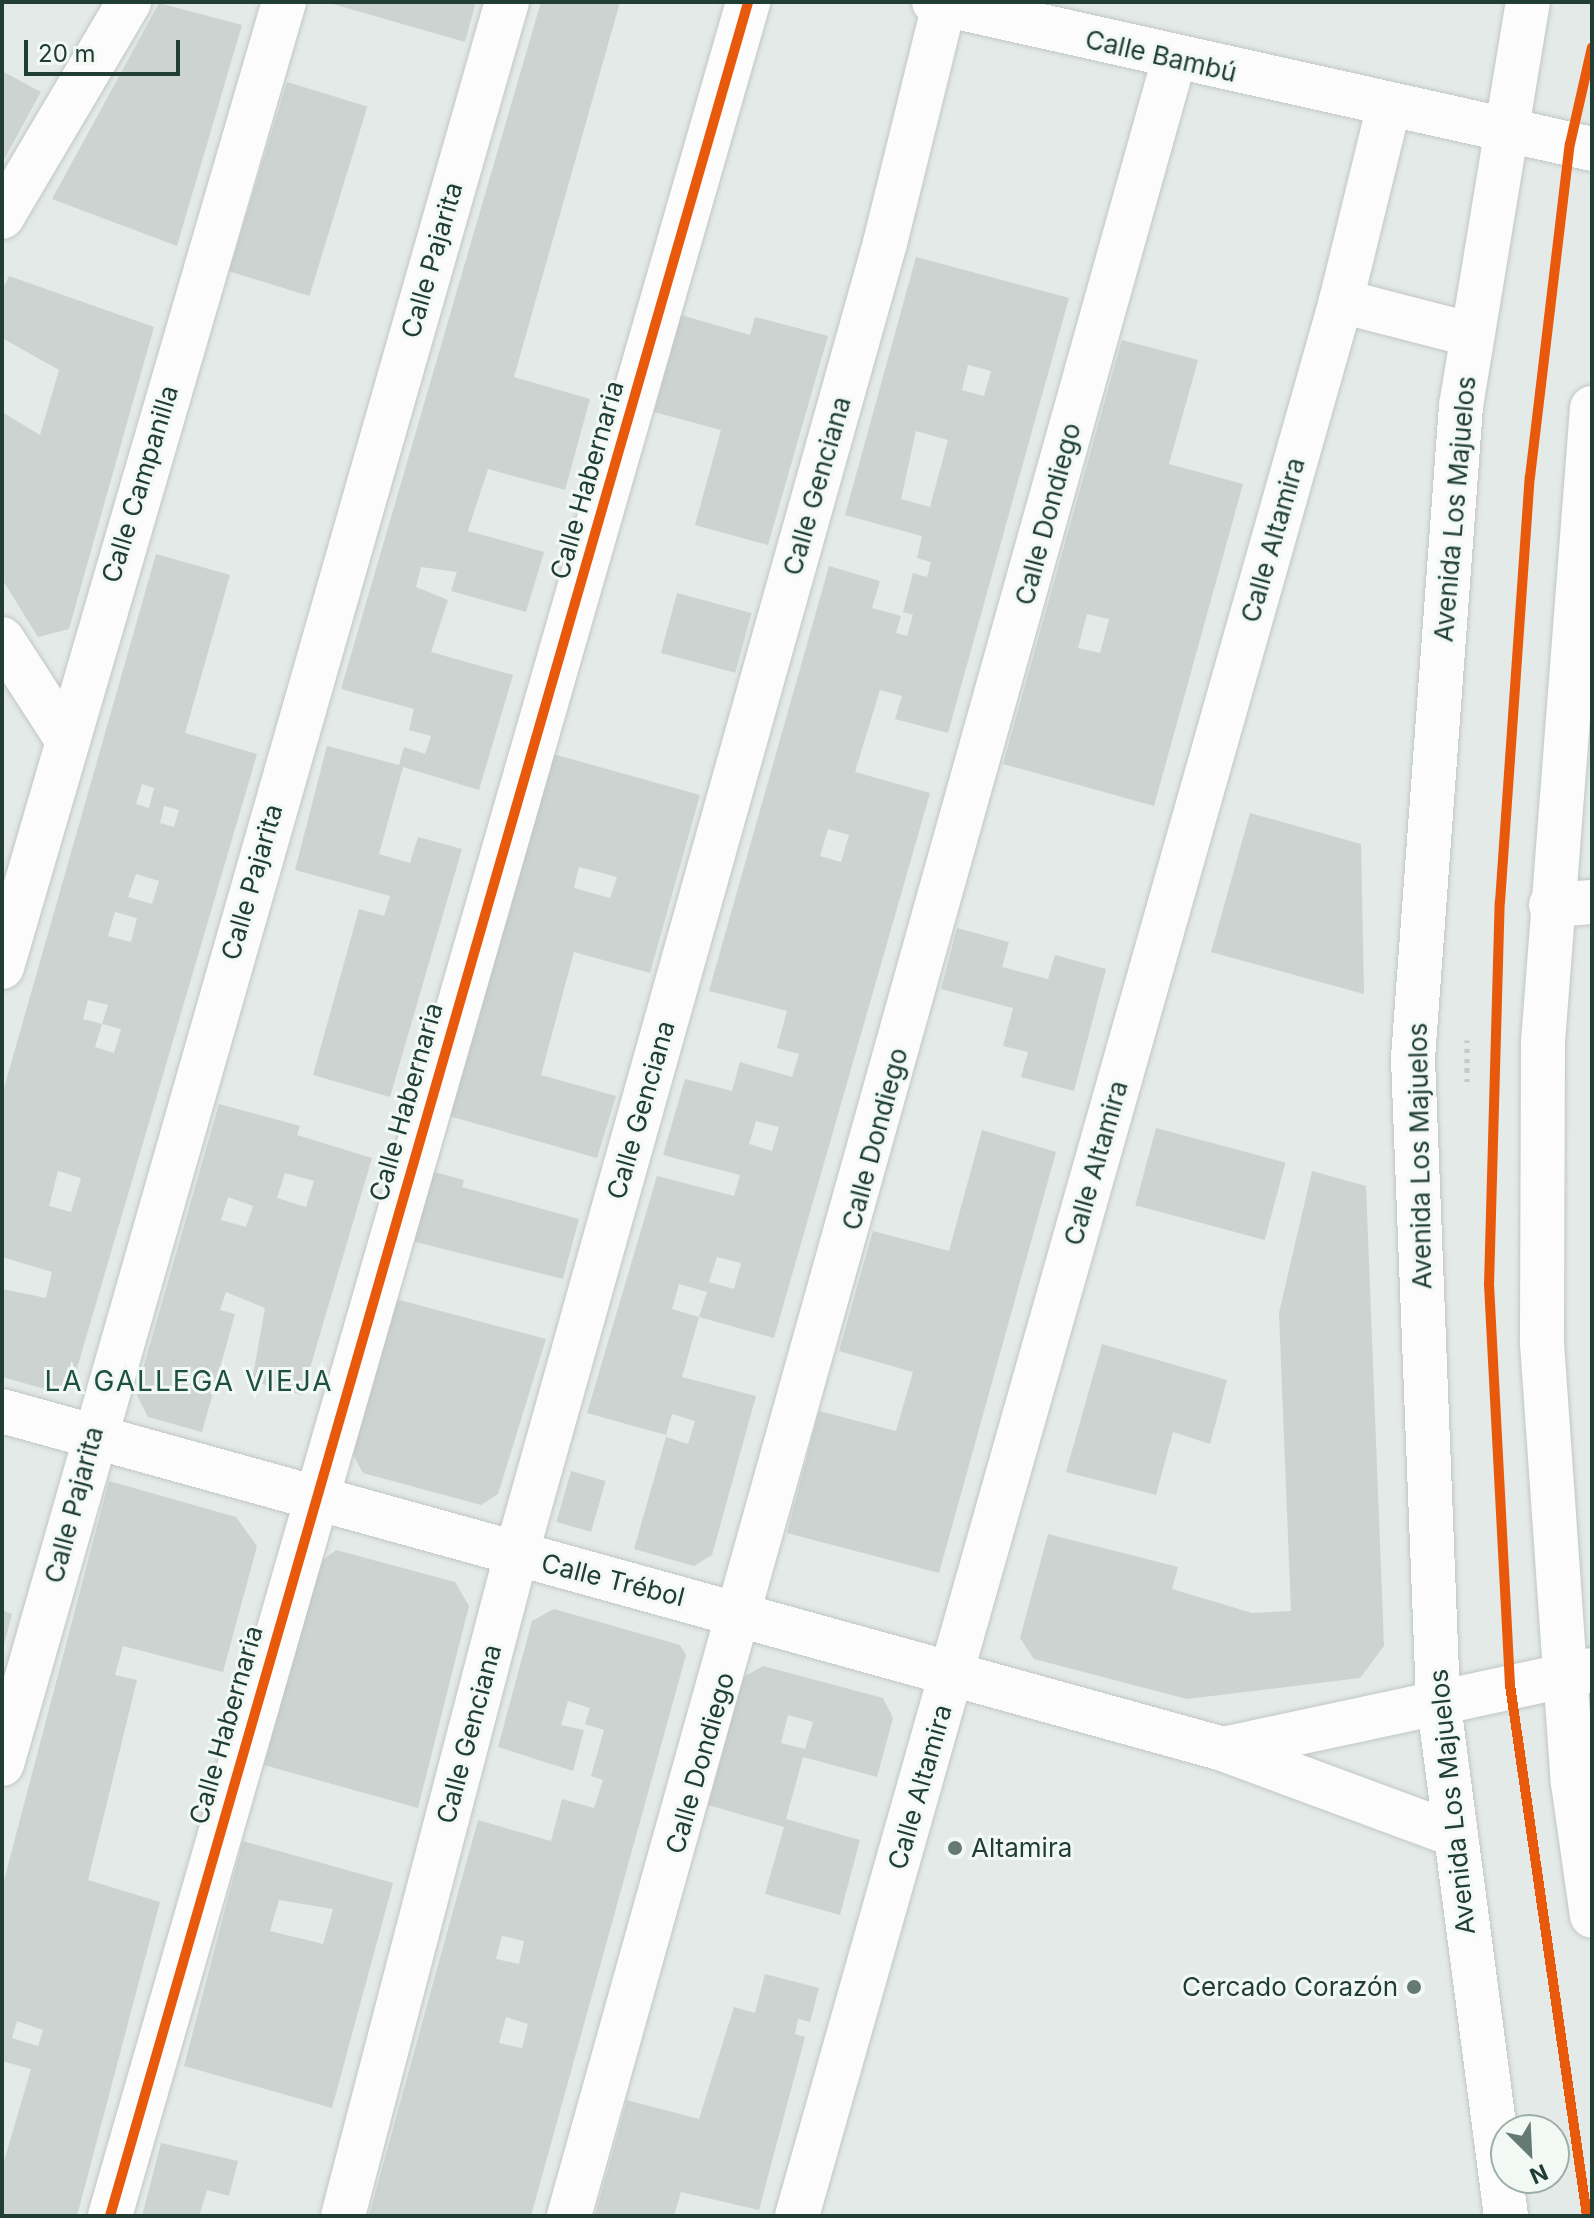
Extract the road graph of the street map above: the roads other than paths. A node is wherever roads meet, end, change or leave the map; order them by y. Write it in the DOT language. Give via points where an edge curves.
graph roads {
  1 [pos="129,2"];
  2 [pos="284,2"];
  3 [pos="507,2"];
  4 [pos="748,2"];
  5 [pos="1528,2"];
  6 [pos="939,3"];
  7 [pos="1174,60"];
  8 [pos="1388,109"];
  9 [pos="1503,133"];
  10 [pos="1592,149"];
  11 [pos="2,217"];
  12 [pos="1341,301"];
  13 [pos="1472,335"];
  14 [pos="1592,408"];
  15 [pos="2,639"];
  16 [pos="64,735"];
  17 [pos="1571,903"];
  18 [pos="2,967"];
  19 [pos="2,1411"];
  20 [pos="93,1433"];
  21 [pos="315,1493"];
  22 [pos="516,1555"];
  23 [pos="743,1614"];
  24 [pos="953,1673"];
  25 [pos="1578,1673"];
  26 [pos="1438,1698"];
  27 [pos="1223,1749"];
  28 [pos="2,1764"];
  29 [pos="1453,1834"];
  30 [pos="1592,1916"];
  31 [pos="110,2216"];
  32 [pos="343,2216"];
  33 [pos="569,2216"];
  34 [pos="797,2216"];
  35 [pos="1506,2216"];
  1 -- 11 [label="street"];
  2 -- 16 [label="street, Calle Campanilla"];
  3 -- 20 [label="street, Calle Pajarita"];
  4 -- 21 [label="street, Calle Habernaria"];
  5 -- 9 [label="street, Avenida Los Majuelos"];
  6 -- 7 [label="street, Calle Bambú"];
  6 -- 22 [label="street, Calle Genciana" via="885,243"];
  7 -- 8 [label="street, Calle Bambú"];
  7 -- 23 [label="street, Calle Dondiego"];
  8 -- 9 [label="street, Calle Bambú"];
  8 -- 12 [label="street, Calle Altamira"];
  9 -- 10 [label="street, Calle Bambú"];
  9 -- 13 [label="street, Avenida Los Majuelos"];
  12 -- 13 [label="street"];
  12 -- 24 [label="street, Calle Altamira"];
  13 -- 26 [label="street, Avenida Los Majuelos" via="1413,1058"];
  14 -- 17 [label="street"];
  15 -- 16 [label="street"];
  16 -- 18 [label="street, Calle Campanilla"];
  17 -- 25 [label="street" via="1542,1343"];
  19 -- 20 [label="street, Calle Trébol"];
  20 -- 21 [label="street, Calle Trébol"];
  20 -- 28 [label="street, Calle Pajarita"];
  21 -- 22 [label="street, Calle Trébol"];
  21 -- 31 [label="street, Calle Habernaria"];
  22 -- 23 [label="street, Calle Trébol"];
  22 -- 32 [label="street, Calle Genciana"];
  23 -- 24 [label="street, Calle Trébol"];
  23 -- 33 [label="street, Calle Dondiego"];
  24 -- 27 [label="street, Calle Trébol"];
  24 -- 34 [label="street, Calle Altamira"];
  25 -- 26 [label="street"];
  25 -- 30 [label="street"];
  26 -- 27 [label="street"];
  26 -- 29 [label="street, Avenida Los Majuelos"];
  27 -- 29 [label="street, Calle Trébol"];
  29 -- 35 [label="street, Avenida Los Majuelos"];
}
